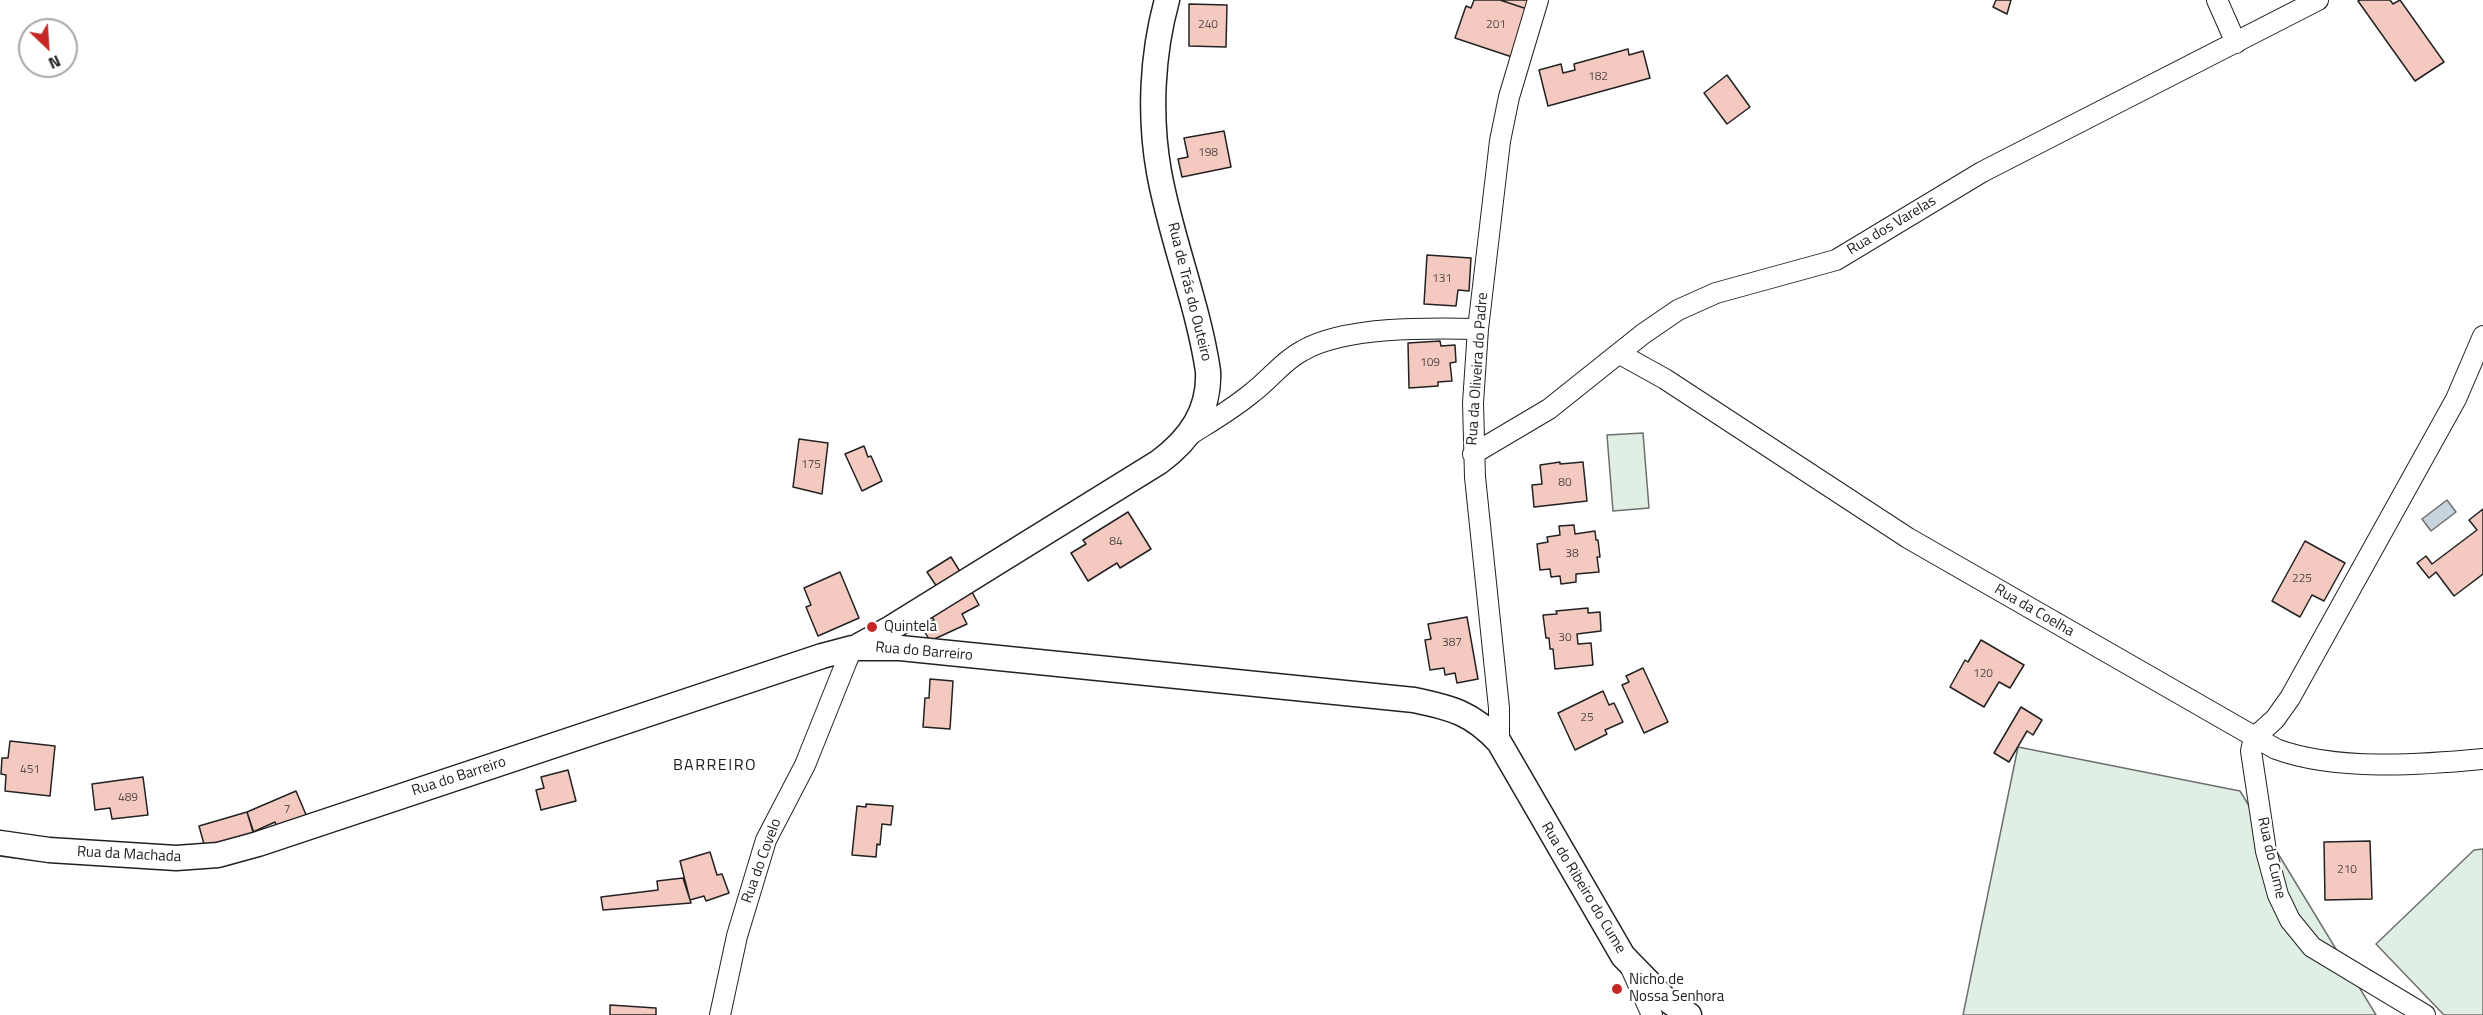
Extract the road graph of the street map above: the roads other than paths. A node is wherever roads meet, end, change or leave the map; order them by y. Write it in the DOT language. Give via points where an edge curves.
graph roads {
  1 [pos="1167,0"];
  2 [pos="1538,0"];
  3 [pos="2217,0"];
  4 [pos="2318,0"];
  5 [pos="2236,43"];
  6 [pos="1479,329"];
  7 [pos="2483,336"];
  8 [pos="1620,354"];
  9 [pos="1188,436"];
  10 [pos="1473,454"];
  11 [pos="852,648"];
  12 [pos="2254,738"];
  13 [pos="1499,742"];
  14 [pos="2483,759"];
  15 [pos="0,843"];
  16 [pos="258,844"];
  17 [pos="1628,962"];
  18 [pos="720,1015"];
  19 [pos="1652,1015"];
  20 [pos="1689,1015"];
  21 [pos="2425,1015"];
  1 -- 9 [label="street, Rua de Trás do Outeiro" via="1157,53 1156,153 1209,383 1203,409"];
  2 -- 6 [label="street, Rua da Oliveira do Padre" via="1503,126"];
  3 -- 5 [label="street"];
  4 -- 5 [label="street, Rua dos Varelas"];
  5 -- 8 [label="street, Rua dos Varelas" via="1982,172 1836,260 1698,299 1661,321"];
  6 -- 9 [label="street" via="1387,331 1318,344 1291,358 1247,397"];
  6 -- 10 [label="street, Rua da Oliveira do Padre" via="1472,411"];
  7 -- 12 [label="street" via="2452,407 2285,705"];
  8 -- 10 [label="street, Rua dos Varelas" via="1549,409"];
  8 -- 12 [label="street, Rua da Coelha" via="1695,398 1908,538"];
  9 -- 11 [label="street, Rua de Trás do Outeiro" via="1148,468 891,628"];
  10 -- 13 [label="street, Rua da Oliveira do Padre" via="1499,708"];
  11 -- 13 [label="street, Rua do Barreiro" via="900,648 1414,700 1461,713 1482,724"];
  11 -- 16 [label="street, Rua do Barreiro"];
  11 -- 18 [label="street, Rua do Covelo" via="805,765 766,840 737,936"];
  12 -- 14 [label="street, Rua da Coelha" via="2292,755 2343,762 2407,764"];
  12 -- 21 [label="street, Rua do Cume" via="2251,758 2266,851 2278,895 2290,920 2312,947"];
  13 -- 17 [label="street, Rua do Ribeiro do Cume"];
  15 -- 16 [label="street, Rua da Machada" via="176,858 218,855"];
  17 -- 19 [label="street"];
  17 -- 20 [label="street, Rua do Ribeiro do Cume"];
}
